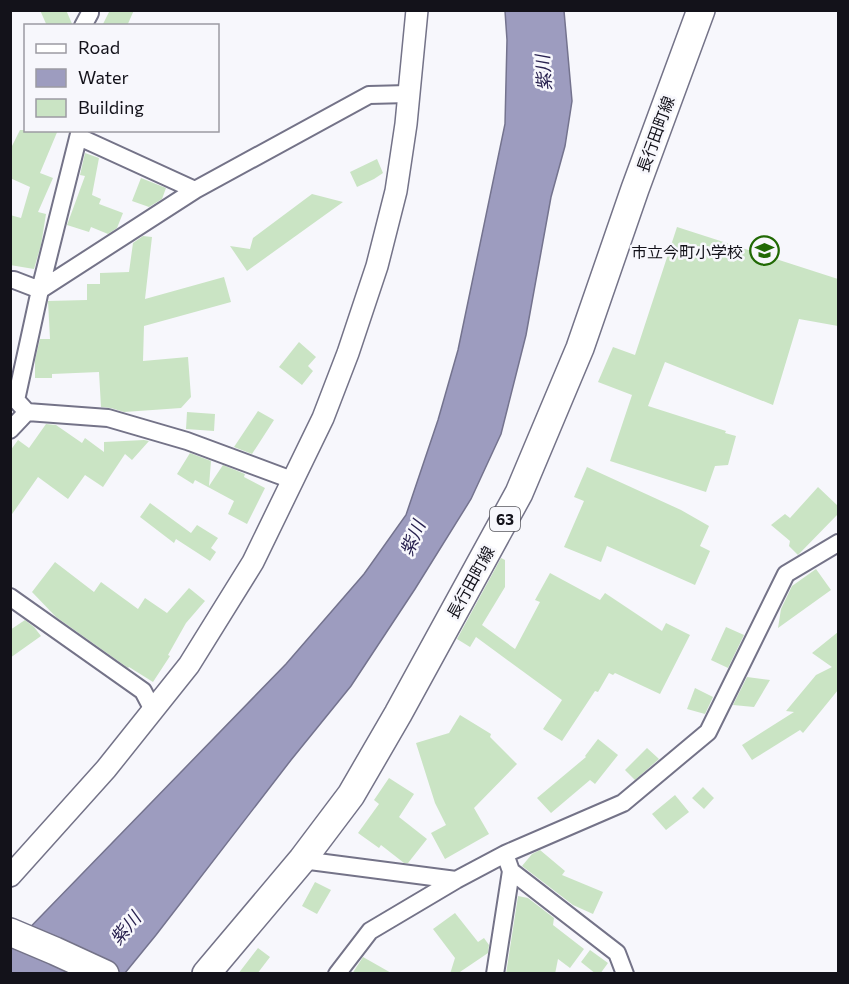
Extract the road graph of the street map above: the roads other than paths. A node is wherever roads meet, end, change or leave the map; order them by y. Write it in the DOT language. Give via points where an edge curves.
graph roads {
  1 [pos="89,10"];
  2 [pos="417,10"];
  3 [pos="701,10"];
  4 [pos="84,24"];
  5 [pos="408,94"];
  6 [pos="79,134"];
  7 [pos="195,190"];
  8 [pos="10,280"];
  9 [pos="40,291"];
  10 [pos="27,412"];
  11 [pos="10,430"];
  12 [pos="292,480"];
  13 [pos="838,543"];
  14 [pos="10,597"];
  15 [pos="153,710"];
  16 [pos="505,854"];
  17 [pos="302,860"];
  18 [pos="511,872"];
  19 [pos="10,876"];
  20 [pos="456,880"];
  21 [pos="10,932"];
  22 [pos="105,974"];
  23 [pos="206,974"];
  24 [pos="337,974"];
  25 [pos="495,974"];
  26 [pos="625,974"];
  1 -- 4 [label="street"];
  2 -- 5 [label="street"];
  3 -- 17 [label="main road, 長行田町線 / 63" via="580,348 519,493 363,775"];
  5 -- 7 [label="street" via="369,95"];
  5 -- 12 [label="street" via="396,191 377,266 332,396"];
  6 -- 7 [label="street"];
  6 -- 9 [label="street"];
  7 -- 9 [label="street"];
  8 -- 9 [label="street"];
  9 -- 10 [label="street" via="16,400"];
  10 -- 11 [label="street"];
  10 -- 12 [label="street" via="108,418 187,441"];
  12 -- 15 [label="street" via="253,562 189,665"];
  13 -- 16 [label="street" via="786,574 708,732 623,803"];
  14 -- 15 [label="street" via="143,691"];
  15 -- 19 [label="street" via="106,770"];
  16 -- 18 [label="street"];
  16 -- 20 [label="street"];
  17 -- 20 [label="street"];
  17 -- 23 [label="main road, 長行田町線 / 63"];
  18 -- 25 [label="street"];
  18 -- 26 [label="street" via="617,953"];
  20 -- 24 [label="street" via="370,931"];
  21 -- 22 [label="main road"];
}
